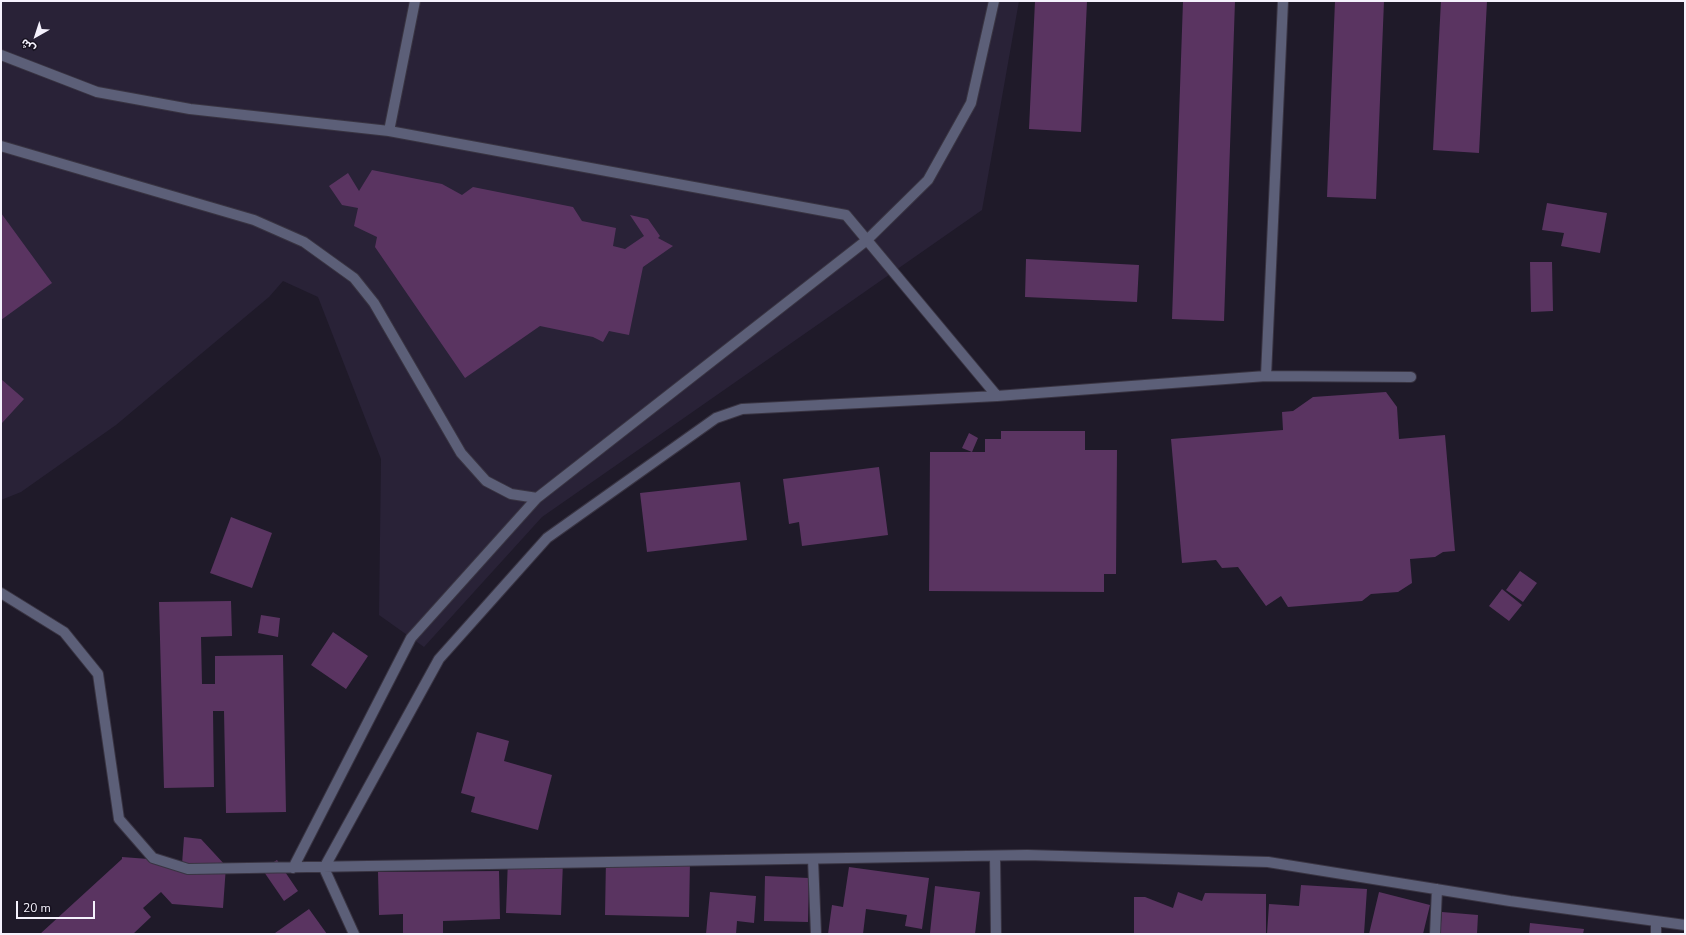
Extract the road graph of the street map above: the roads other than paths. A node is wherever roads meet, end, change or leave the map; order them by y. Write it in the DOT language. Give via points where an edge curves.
graph roads {
  1 [pos="414,1"];
  2 [pos="994,1"];
  3 [pos="1283,1"];
  4 [pos="1,55"];
  5 [pos="389,131"];
  6 [pos="1,146"];
  7 [pos="867,240"];
  8 [pos="1266,376"];
  9 [pos="1411,377"];
  10 [pos="997,396"];
  11 [pos="537,498"];
  12 [pos="1,593"];
  13 [pos="995,856"];
  14 [pos="813,859"];
  15 [pos="292,868"];
  16 [pos="324,868"];
  17 [pos="1437,889"];
  18 [pos="1656,922"];
  19 [pos="1685,925"];
  20 [pos="354,934"];
  21 [pos="816,934"];
  22 [pos="996,934"];
  23 [pos="1435,934"];
  24 [pos="1656,934"];
  1 -- 5 [label="street"];
  2 -- 7 [label="street" via="971,103 928,180"];
  3 -- 8 [label="street"];
  4 -- 5 [label="street" via="97,92 190,109"];
  5 -- 7 [label="street" via="846,215"];
  6 -- 11 [label="street" via="254,220 304,242 354,278 374,303 462,452 486,482 511,494"];
  7 -- 10 [label="street"];
  7 -- 11 [label="street"];
  8 -- 9 [label="street"];
  8 -- 10 [label="street"];
  10 -- 16 [label="street" via="742,409 716,418 547,538 439,659"];
  11 -- 15 [label="street" via="411,638"];
  12 -- 15 [label="street" via="64,632 98,674 119,819 153,858 188,869"];
  13 -- 14 [label="street"];
  13 -- 17 [label="street" via="1268,862"];
  13 -- 22 [label="street"];
  14 -- 16 [label="street"];
  14 -- 21 [label="street"];
  15 -- 16 [label="street"];
  16 -- 20 [label="street"];
  17 -- 18 [label="street"];
  17 -- 23 [label="street"];
  18 -- 19 [label="street"];
  18 -- 24 [label="street"];
}
